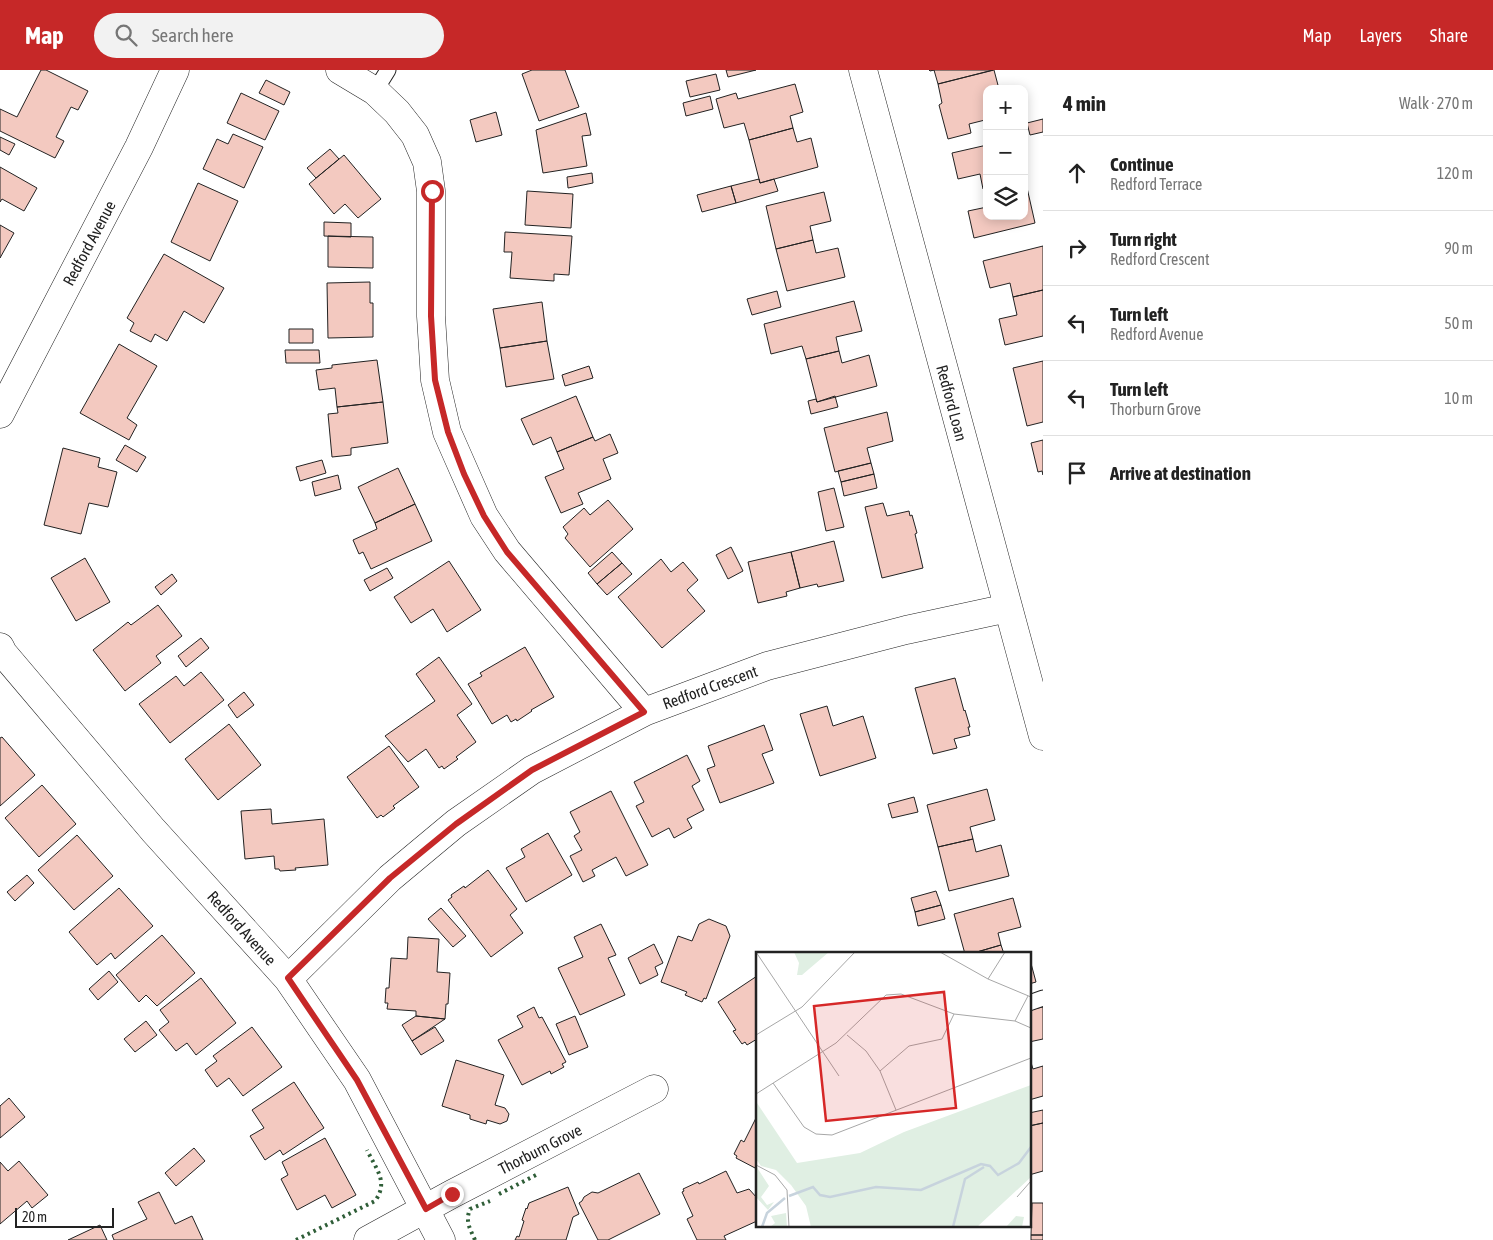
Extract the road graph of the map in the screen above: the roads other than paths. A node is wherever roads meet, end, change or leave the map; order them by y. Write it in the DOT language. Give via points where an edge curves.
graph roads {
  1 [pos="175,70"];
  2 [pos="340,70"];
  3 [pos="863,70"];
  4 [pos="381,80"];
  5 [pos="0,414"];
  6 [pos="1008,608"];
  7 [pos="0,647"];
  8 [pos="644,712"];
  9 [pos="1043,736"];
  10 [pos="288,978"];
  11 [pos="1043,998"];
  12 [pos="1030,1003"];
  13 [pos="654,1089"];
  14 [pos="426,1209"];
  15 [pos="368,1240"];
  16 [pos="441,1240"];
  1 -- 5 [label="street, Redford Avenue" via="135,156"];
  2 -- 4 [label="street"];
  3 -- 6 [label="street, Redford Loan"];
  4 -- 8 [label="street" via="397,112 415,135 427,162 432,191 431,316 435,380 448,432 464,474 484,516 507,552"];
  6 -- 8 [label="street, Redford Crescent" via="767,666"];
  6 -- 9 [label="street, Redford Loan"];
  7 -- 10 [label="street, Redford Avenue" via="153,830"];
  8 -- 10 [label="street, Redford Crescent" via="532,770 456,824 390,878"];
  10 -- 14 [label="street, Redford Avenue" via="357,1080"];
  11 -- 12 [label="lane"];
  13 -- 14 [label="street, Thorburn Grove"];
  14 -- 15 [label="street, Thorburn Grove"];
  14 -- 16 [label="street, Redford Avenue"];
}
